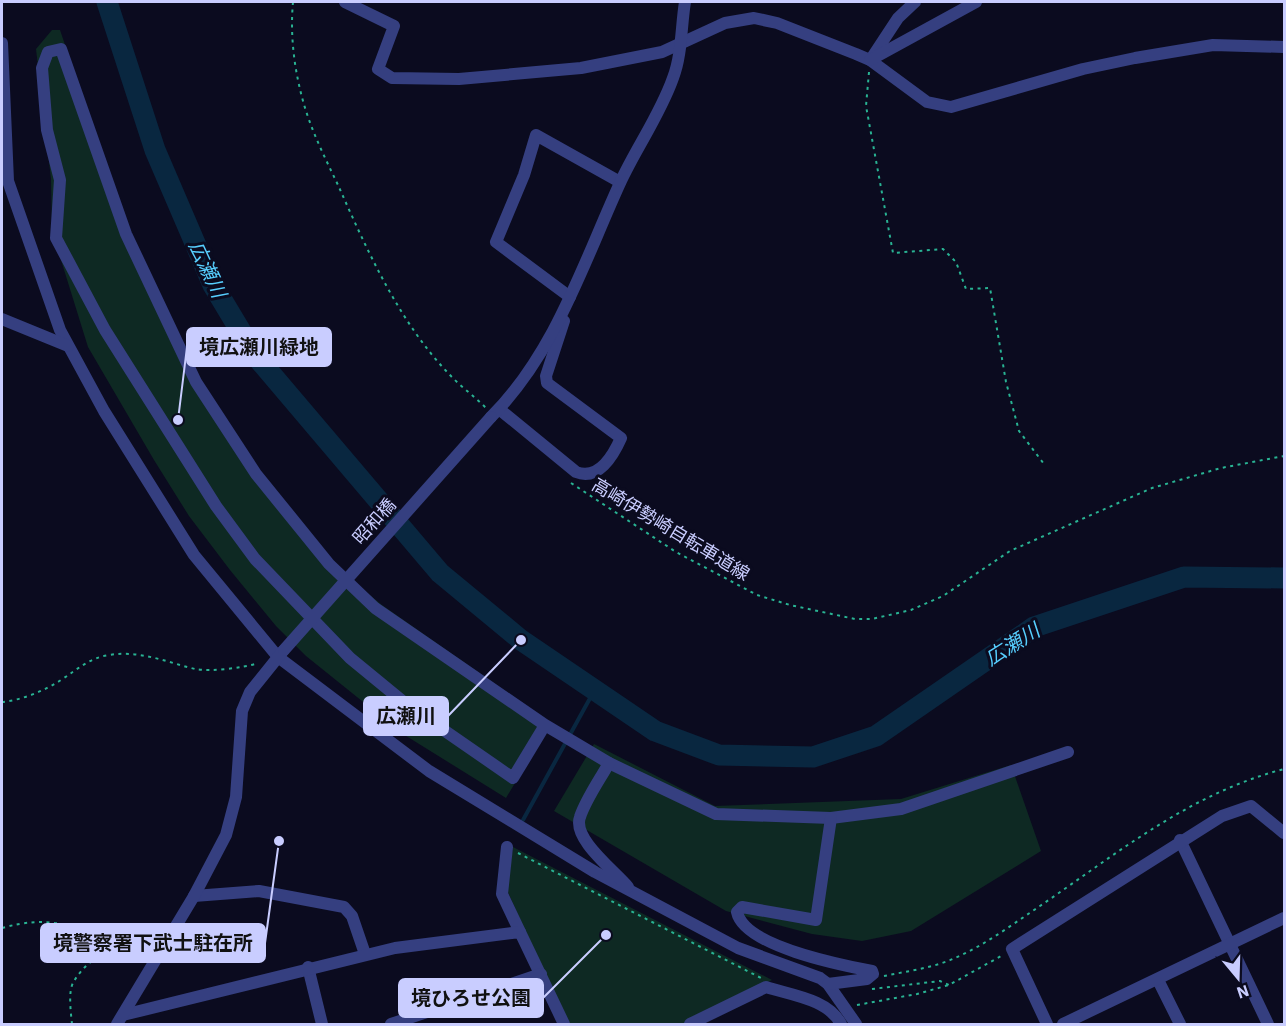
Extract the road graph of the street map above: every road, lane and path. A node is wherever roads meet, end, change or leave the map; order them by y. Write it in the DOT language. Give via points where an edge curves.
graph roads {
  1 [pos="293,2"];
  2 [pos="345,2"];
  3 [pos="685,2"];
  4 [pos="915,2"];
  5 [pos="976,2"];
  6 [pos="2,43"];
  7 [pos="678,46"];
  8 [pos="1284,47"];
  9 [pos="870,60"];
  10 [pos="620,182"];
  11 [pos="570,297"];
  12 [pos="562,315"];
  13 [pos="2,319"];
  14 [pos="68,346"];
  15 [pos="493,412"];
  16 [pos="1284,456"];
  17 [pos="1044,464"];
  18 [pos="564,478"];
  19 [pos="281,653"];
  20 [pos="2,702"];
  21 [pos="545,725"];
  22 [pos="1068,752"];
  23 [pos="609,763"];
  24 [pos="1284,769"];
  25 [pos="831,818"];
  26 [pos="1284,833"];
  27 [pos="1180,840"];
  28 [pos="507,847"];
  29 [pos="633,893"];
  30 [pos="194,896"];
  31 [pos="1284,918"];
  32 [pos="177,924"];
  33 [pos="2,928"];
  34 [pos="520,932"];
  35 [pos="1229,944"];
  36 [pos="115,947"];
  37 [pos="365,954"];
  38 [pos="308,967"];
  39 [pos="541,974"];
  40 [pos="1158,980"];
  41 [pos="828,984"];
  42 [pos="865,984"];
  43 [pos="949,985"];
  44 [pos="120,1020"];
  45 [pos="72,1024"];
  46 [pos="322,1024"];
  47 [pos="391,1024"];
  48 [pos="564,1024"];
  49 [pos="690,1024"];
  50 [pos="841,1024"];
  51 [pos="856,1024"];
  52 [pos="1047,1024"];
  53 [pos="1064,1024"];
  54 [pos="1180,1024"];
  55 [pos="1268,1024"];
  1 -- 15 [label="path" via="294,64 303,102 379,271 448,373"];
  2 -- 7 [label="street" via="394,26 378,69 392,78 459,79 592,66 644,57"];
  3 -- 7 [label="street"];
  4 -- 9 [label="street" via="898,18"];
  5 -- 9 [label="street"];
  6 -- 14 [label="street" via="8,181 33,260"];
  7 -- 9 [label="street" via="725,23 754,18 777,23"];
  7 -- 10 [label="street" via="673,77"];
  8 -- 9 [label="street" via="1213,45 1167,52 1083,69 951,107 927,102"];
  9 -- 17 [label="path" via="866,106 893,253 943,249 956,262 966,289 990,288 1006,382 1019,431"];
  10 -- 11 [label="street"];
  10 -- 11 [label="street" via="536,135 496,242"];
  11 -- 12 [label="street"];
  12 -- 15 [label="street, 昭和橋" via="525,378"];
  12 -- 15 [label="street" via="564,324 547,383 621,438 599,472 585,476"];
  13 -- 14 [label="street"];
  14 -- 19 [label="street" via="194,555"];
  15 -- 19 [label="street, 昭和橋, bridge"];
  16 -- 18 [label="path, 高崎伊勢崎自転車道線" via="1221,468 1152,488 1010,551 943,596 873,619 757,595 676,552"];
  19 -- 20 [label="path" via="248,666 197,669 159,657 110,654 88,660 60,681 35,693"];
  19 -- 29 [label="street" via="429,771"];
  19 -- 30 [label="street, 昭和橋" via="250,692 242,711 236,797 226,835"];
  21 -- 21 [label="street" via="375,608 329,564 256,474 196,382 162,315 126,234 62,49 48,52 42,68 48,130 60,180 56,238 105,330 216,506 255,559 350,658 406,704 513,778"];
  21 -- 23 [label="street"];
  22 -- 25 [label="street" via="901,810"];
  23 -- 25 [label="street" via="716,814"];
  23 -- 29 [label="street" via="579,819 579,832"];
  24 -- 42 [label="path" via="1248,779 1193,803 996,936 955,958"];
  25 -- 42 [label="street" via="816,920 742,907 737,912 749,932 820,962 872,971"];
  26 -- 27 [label="street" via="1251,806 1222,816"];
  27 -- 35 [label="street"];
  27 -- 52 [label="street" via="1012,949"];
  28 -- 34 [label="street" via="502,894"];
  29 -- 41 [label="street" via="738,948"];
  30 -- 32 [label="street, 昭和橋"];
  30 -- 37 [label="street" via="259,891 344,907 352,916"];
  31 -- 35 [label="street"];
  32 -- 36 [label="path" via="161,925"];
  32 -- 44 [label="street, 昭和橋"];
  33 -- 36 [label="path" via="36,921 81,928"];
  34 -- 37 [label="street"];
  34 -- 39 [label="street"];
  35 -- 40 [label="street"];
  35 -- 55 [label="street"];
  36 -- 45 [label="path" via="89,964 72,984"];
  37 -- 38 [label="street"];
  38 -- 44 [label="street"];
  38 -- 46 [label="street"];
  39 -- 47 [label="street"];
  39 -- 48 [label="street"];
  40 -- 53 [label="street"];
  40 -- 54 [label="street"];
  41 -- 42 [label="street"];
  41 -- 51 [label="street"];
  42 -- 43 [label="path" via="940,981"];
  49 -- 50 [label="street" via="766,987 822,1005 836,1014"];
}
